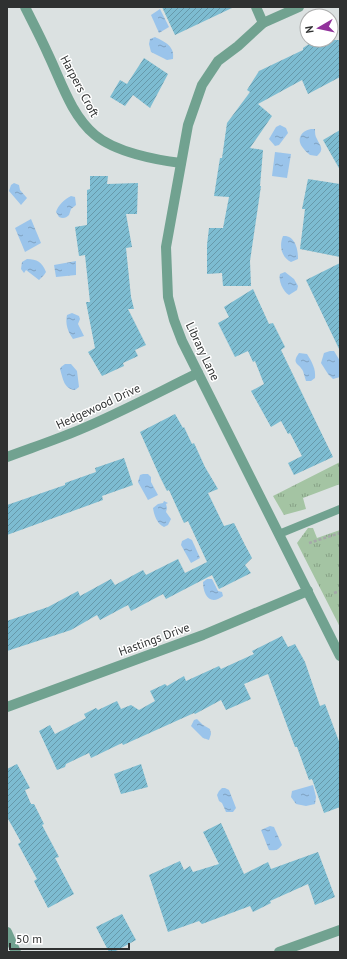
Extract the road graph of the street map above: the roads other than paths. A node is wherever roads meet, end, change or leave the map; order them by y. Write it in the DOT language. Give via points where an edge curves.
graph roads {
  1 [pos="25,7"];
  2 [pos="256,7"];
  3 [pos="299,7"];
  4 [pos="264,23"];
  5 [pos="181,163"];
  6 [pos="198,372"];
  7 [pos="7,457"];
  8 [pos="340,509"];
  9 [pos="279,534"];
  10 [pos="308,592"];
  11 [pos="340,656"];
  12 [pos="7,707"];
  13 [pos="340,930"];
  14 [pos="7,932"];
  15 [pos="16,952"];
  16 [pos="279,952"];
  1 -- 5 [label="street, Harpers Croft" via="81,121 111,146 159,161"];
  2 -- 4 [label="street"];
  3 -- 4 [label="street, Library Lane"];
  4 -- 5 [label="street, Library Lane" via="218,61 202,85 188,125"];
  5 -- 6 [label="street, Library Lane" via="166,247 168,297 182,341"];
  6 -- 7 [label="street, Hedgewood Drive" via="93,424"];
  6 -- 9 [label="street, Library Lane"];
  8 -- 9 [label="lane"];
  9 -- 10 [label="street, Library Lane"];
  10 -- 11 [label="street, Library Lane"];
  10 -- 12 [label="street, Hastings Drive" via="203,635"];
  13 -- 16 [label="street"];
  14 -- 15 [label="street"];
}
